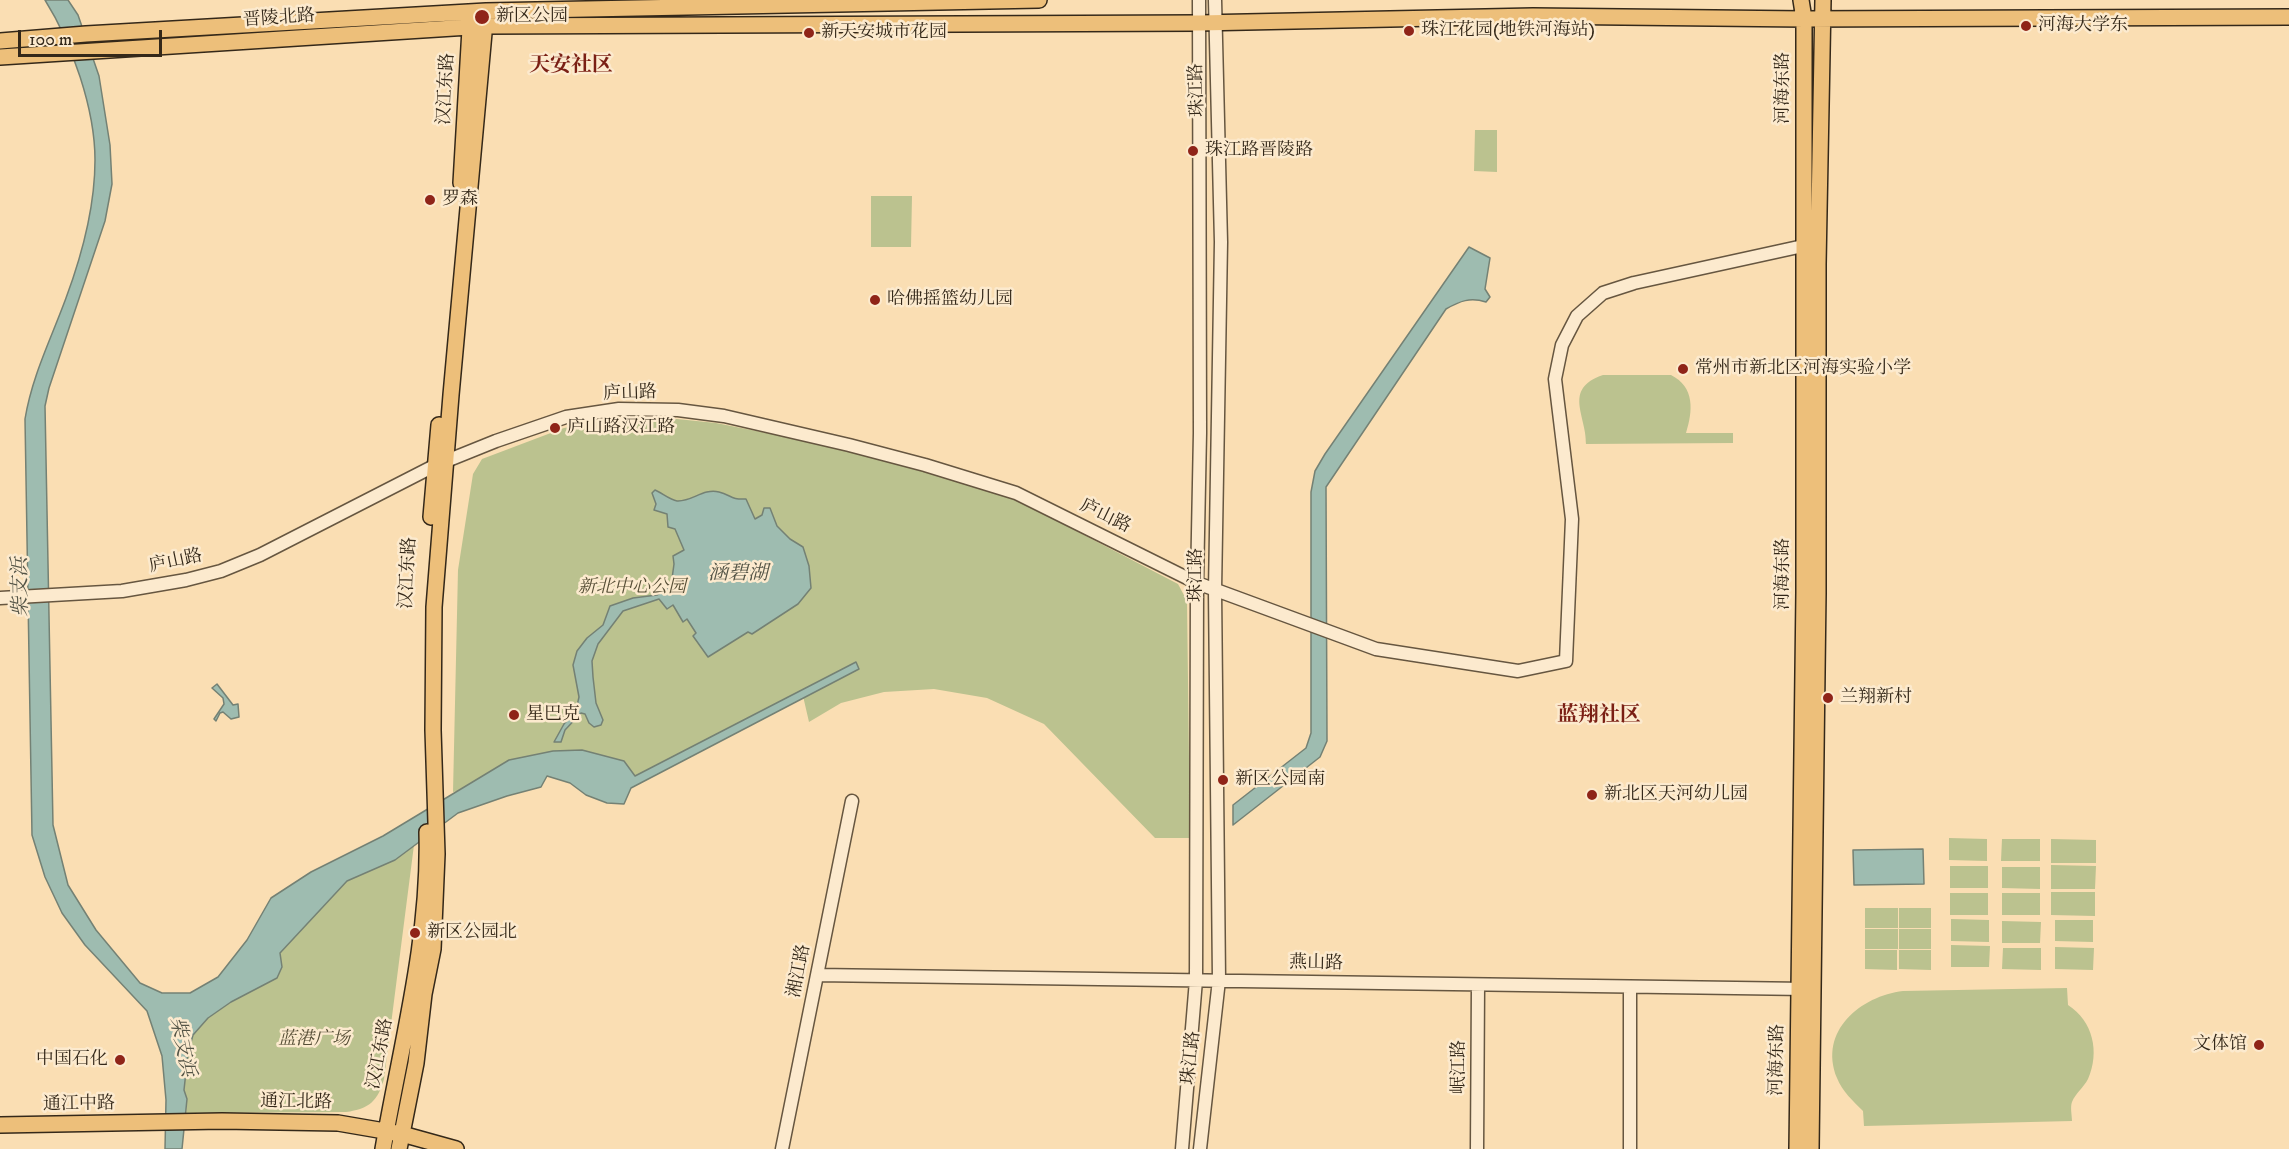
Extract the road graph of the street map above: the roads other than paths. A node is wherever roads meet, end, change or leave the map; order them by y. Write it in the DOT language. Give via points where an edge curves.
graph roads {
  1 [pos="1039,0"];
  2 [pos="1199,0"];
  3 [pos="1215,0"];
  4 [pos="1801,0"];
  5 [pos="1823,0"];
  6 [pos="478,13"];
  7 [pos="2289,16"];
  8 [pos="1823,19"];
  9 [pos="1804,20"];
  10 [pos="1199,23"];
  11 [pos="1215,23"];
  12 [pos="0,41"];
  13 [pos="0,57"];
  14 [pos="1803,246"];
  15 [pos="440,463"];
  16 [pos="1197,583"];
  17 [pos="1215,590"];
  18 [pos="0,598"];
  19 [pos="852,801"];
  20 [pos="817,975"];
  21 [pos="1196,980"];
  22 [pos="1219,980"];
  23 [pos="1478,985"];
  24 [pos="1630,987"];
  25 [pos="1806,989"];
  26 [pos="159,1123"];
  27 [pos="0,1125"];
  28 [pos="391,1142"];
  29 [pos="456,1149"];
  30 [pos="782,1149"];
  31 [pos="1182,1149"];
  32 [pos="1200,1149"];
  33 [pos="1478,1149"];
  34 [pos="1630,1149"];
  35 [pos="1797,1149"];
  36 [pos="1811,1149"];
  1 -- 6 [label="main road, 晋陵北路"];
  2 -- 10 [label="street, 珠江路"];
  3 -- 11 [label="street, 珠江路"];
  4 -- 9 [label="main road, 河海东路"];
  5 -- 8 [label="main road, 河海东路"];
  6 -- 10 [label="main road, 晋陵北路"];
  6 -- 12 [label="main road, 晋陵北路"];
  6 -- 13 [label="main road, 晋陵北路"];
  6 -- 15 [label="main road, 汉江东路"];
  7 -- 8 [label="main road, 晋陵北路"];
  8 -- 9 [label="main road, 晋陵北路"];
  8 -- 25 [label="main road, 河海东路" via="1818,592"];
  9 -- 11 [label="main road, 晋陵北路" via="1533,16"];
  9 -- 14 [label="main road, 河海东路"];
  10 -- 11 [label="main road, 晋陵北路"];
  10 -- 16 [label="street, 珠江路"];
  11 -- 17 [label="street, 珠江路" via="1221,242"];
  14 -- 17 [label="street, 庐山路" via="1603,292 1577,316 1562,345 1555,379 1572,519 1566,661 1518,671 1376,649"];
  14 -- 25 [label="main road, 河海东路"];
  15 -- 16 [label="street, 庐山路" via="566,417 619,409 724,416 925,465 1016,493"];
  15 -- 18 [label="street, 庐山路" via="221,571 122,591"];
  15 -- 28 [label="main road, 汉江东路" via="431,792 433,949 416,1063"];
  16 -- 17 [label="street, 庐山路"];
  16 -- 21 [label="street, 珠江路"];
  17 -- 22 [label="street, 珠江路"];
  19 -- 20 [label="street, 湘江路"];
  20 -- 21 [label="street, 燕山路"];
  20 -- 30 [label="street, 湘江路"];
  21 -- 22 [label="street, 燕山路"];
  21 -- 31 [label="street, 珠江路"];
  22 -- 23 [label="street, 燕山路"];
  22 -- 32 [label="street, 珠江路"];
  23 -- 24 [label="street, 燕山路"];
  23 -- 33 [label="street, 岷江路"];
  24 -- 25 [label="street, 燕山路"];
  24 -- 34 [label="street"];
  25 -- 35 [label="main road, 河海东路"];
  25 -- 36 [label="main road, 河海东路"];
  26 -- 27 [label="main road, 通江中路"];
  26 -- 28 [label="main road, 通江北路" via="338,1123"];
  28 -- 29 [label="main road"];
}
